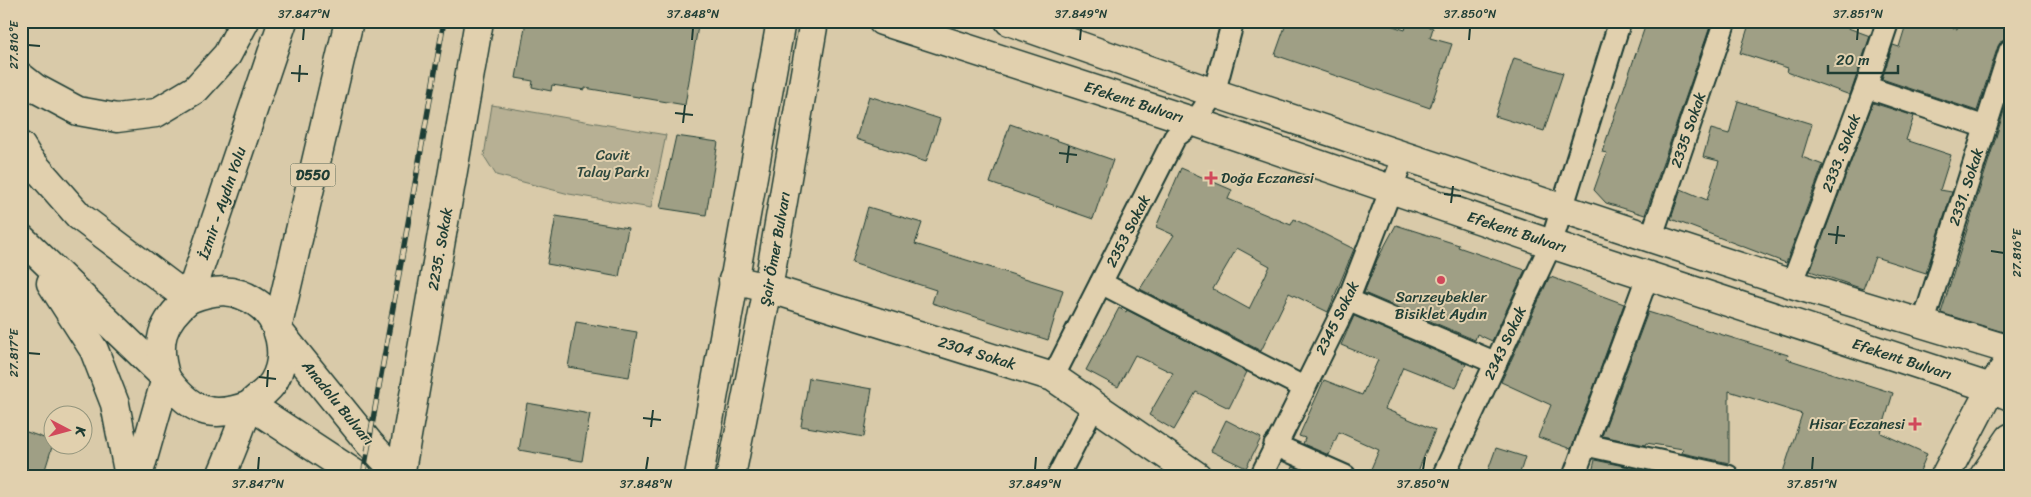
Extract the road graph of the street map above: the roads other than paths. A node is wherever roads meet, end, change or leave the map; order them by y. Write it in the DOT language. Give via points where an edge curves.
graph roads {
  1 [pos="244,21"];
  2 [pos="283,21"];
  3 [pos="350,21"];
  4 [pos="480,21"];
  5 [pos="781,21"];
  6 [pos="814,21"];
  7 [pos="882,21"];
  8 [pos="1009,21"];
  9 [pos="1233,21"];
  10 [pos="1620,21"];
  11 [pos="1725,21"];
  12 [pos="1888,21"];
  13 [pos="2010,50"];
  14 [pos="21,77"];
  15 [pos="1866,87"];
  16 [pos="1214,93"];
  17 [pos="1195,122"];
  18 [pos="1985,127"];
  19 [pos="21,146"];
  20 [pos="1404,156"];
  21 [pos="1391,190"];
  22 [pos="1561,209"];
  23 [pos="1650,238"];
  24 [pos="21,240"];
  25 [pos="1550,244"];
  26 [pos="1648,275"];
  27 [pos="733,280"];
  28 [pos="1101,283"];
  29 [pos="1792,284"];
  30 [pos="768,288"];
  31 [pos="189,299"];
  32 [pos="1348,300"];
  33 [pos="1923,324"];
  34 [pos="277,329"];
  35 [pos="2010,350"];
  36 [pos="2010,360"];
  37 [pos="1496,364"];
  38 [pos="1053,377"];
  39 [pos="166,378"];
  40 [pos="1303,387"];
  41 [pos="2001,392"];
  42 [pos="1095,404"];
  43 [pos="250,405"];
  44 [pos="2010,438"];
  45 [pos="1275,445"];
  46 [pos="1586,445"];
  47 [pos="129,476"];
  48 [pos="138,476"];
  49 [pos="221,476"];
  50 [pos="358,476"];
  51 [pos="400,476"];
  52 [pos="699,476"];
  53 [pos="731,476"];
  54 [pos="1058,476"];
  55 [pos="1197,476"];
  56 [pos="1261,476"];
  57 [pos="1345,476"];
  58 [pos="1443,476"];
  59 [pos="1574,476"];
  60 [pos="1728,476"];
  61 [pos="1945,476"];
  62 [pos="1984,476"];
  1 -- 14 [label="main road" via="227,55 196,89 156,113 117,118 78,111"];
  2 -- 31 [label="main road, İzmir - Aydın Yolu"];
  3 -- 34 [label="main road, D550"];
  4 -- 51 [label="main road, 2235. Sokak"];
  5 -- 27 [label="main road"];
  6 -- 30 [label="main road, Şair Ömer Bulvarı"];
  7 -- 17 [label="main road, Efekent Bulvarı"];
  8 -- 16 [label="main road"];
  9 -- 16 [label="street, 2353 Sokak"];
  10 -- 22 [label="street, 2343 Sokak"];
  11 -- 23 [label="street, 2335 Sokak"];
  12 -- 15 [label="street, 2333. Sokak"];
  13 -- 18 [label="street, 2331. Sokak"];
  15 -- 18 [label="street"];
  15 -- 29 [label="street, 2333. Sokak"];
  16 -- 17 [label="street, 2353 Sokak"];
  16 -- 20 [label="main road"];
  17 -- 21 [label="main road, Efekent Bulvarı"];
  17 -- 28 [label="street, 2353 Sokak" via="1175,138"];
  18 -- 33 [label="street, 2331. Sokak"];
  19 -- 31 [label="main road" via="79,216"];
  20 -- 21 [label="street, 2345 Sokak"];
  20 -- 22 [label="main road"];
  21 -- 25 [label="main road, Efekent Bulvarı"];
  21 -- 32 [label="street, 2345 Sokak"];
  22 -- 23 [label="main road"];
  22 -- 25 [label="street, 2343 Sokak"];
  23 -- 29 [label="main road"];
  24 -- 39 [label="main road"];
  24 -- 47 [label="main road" via="94,350 115,404"];
  25 -- 26 [label="main road, Efekent Bulvarı"];
  25 -- 37 [label="street, 2343 Sokak"];
  26 -- 41 [label="main road, Efekent Bulvarı"];
  26 -- 46 [label="street"];
  27 -- 30 [label="main road, 2304 Sokak"];
  27 -- 52 [label="main road"];
  28 -- 38 [label="street, 2353 Sokak"];
  28 -- 40 [label="street"];
  29 -- 33 [label="main road"];
  30 -- 38 [label="main road, 2304 Sokak"];
  30 -- 53 [label="main road, Şair Ömer Bulvarı"];
  31 -- 34 [label="main road" via="209,291 230,291 262,306"];
  31 -- 39 [label="main road, İzmir - Aydın Yolu" via="175,310 160,343 160,361"];
  32 -- 37 [label="street"];
  32 -- 40 [label="street, 2345 Sokak"];
  33 -- 35 [label="main road"];
  34 -- 43 [label="main road, D550" via="281,346 275,380"];
  34 -- 51 [label="main road, Anadolu Bulvarı" via="369,443"];
  36 -- 41 [label="main road"];
  37 -- 58 [label="street, 2343 Sokak"];
  38 -- 42 [label="main road, 2304 Sokak"];
  39 -- 43 [label="main road" via="178,395 195,407 233,412"];
  39 -- 48 [label="main road"];
  40 -- 45 [label="street, 2345 Sokak"];
  41 -- 61 [label="main road"];
  42 -- 54 [label="street"];
  42 -- 55 [label="main road, 2304 Sokak"];
  43 -- 49 [label="main road, D550"];
  43 -- 50 [label="main road"];
  44 -- 62 [label="main road"];
  45 -- 56 [label="street, 2345 Sokak"];
  45 -- 57 [label="street"];
  46 -- 59 [label="street"];
  46 -- 60 [label="street"];
}
